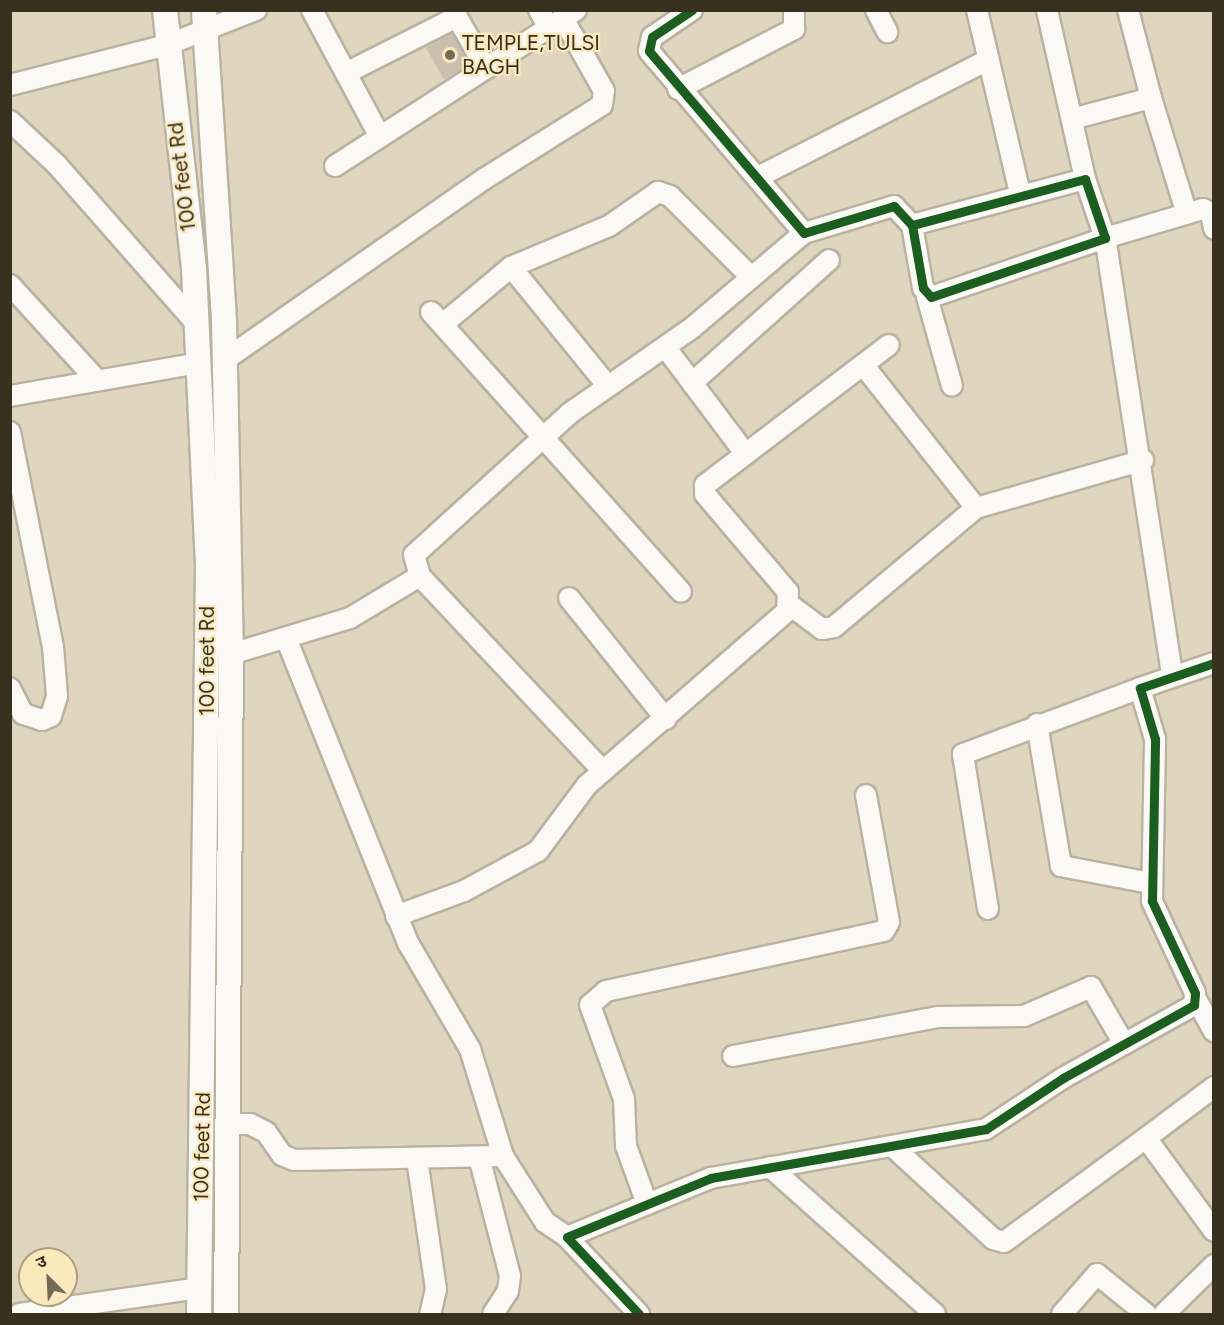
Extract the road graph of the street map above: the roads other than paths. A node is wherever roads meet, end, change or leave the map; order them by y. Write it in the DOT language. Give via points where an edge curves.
graph roads {
  1 [pos="165,10"];
  2 [pos="256,10"];
  3 [pos="312,10"];
  4 [pos="539,10"];
  5 [pos="692,10"];
  6 [pos="794,10"];
  7 [pos="876,10"];
  8 [pos="977,10"];
  9 [pos="1047,10"];
  10 [pos="1128,10"];
  11 [pos="455,14"];
  12 [pos="563,20"];
  13 [pos="205,21"];
  14 [pos="887,32"];
  15 [pos="167,45"];
  16 [pos="988,60"];
  17 [pos="486,68"];
  18 [pos="346,73"];
  19 [pos="10,85"];
  20 [pos="678,89"];
  21 [pos="1151,98"];
  22 [pos="1072,119"];
  23 [pos="10,121"];
  24 [pos="380,137"];
  25 [pos="335,166"];
  26 [pos="758,177"];
  27 [pos="1085,179"];
  28 [pos="1020,194"];
  29 [pos="1187,214"];
  30 [pos="912,225"];
  31 [pos="1214,229"];
  32 [pos="804,233"];
  33 [pos="1105,238"];
  34 [pos="829,260"];
  35 [pos="511,267"];
  36 [pos="749,275"];
  37 [pos="10,285"];
  38 [pos="927,297"];
  39 [pos="195,322"];
  40 [pos="889,345"];
  41 [pos="666,348"];
  42 [pos="226,359"];
  43 [pos="199,363"];
  44 [pos="864,366"];
  45 [pos="95,378"];
  46 [pos="692,383"];
  47 [pos="607,385"];
  48 [pos="952,386"];
  49 [pos="10,396"];
  50 [pos="10,432"];
  51 [pos="542,437"];
  52 [pos="744,452"];
  53 [pos="1143,460"];
  54 [pos="976,508"];
  55 [pos="420,576"];
  56 [pos="681,592"];
  57 [pos="569,598"];
  58 [pos="790,604"];
  59 [pos="287,641"];
  60 [pos="231,654"];
  61 [pos="1214,663"];
  62 [pos="1172,674"];
  63 [pos="10,688"];
  64 [pos="1140,688"];
  65 [pos="666,719"];
  66 [pos="1037,724"];
  67 [pos="603,771"];
  68 [pos="866,795"];
  69 [pos="1150,883"];
  70 [pos="988,909"];
  71 [pos="396,916"];
  72 [pos="1196,999"];
  73 [pos="1214,1031"];
  74 [pos="1124,1044"];
  75 [pos="733,1056"];
  76 [pos="1214,1086"];
  77 [pos="225,1124"];
  78 [pos="1146,1138"];
  79 [pos="892,1146"];
  80 [pos="503,1156"];
  81 [pos="479,1157"];
  82 [pos="417,1159"];
  83 [pos="770,1167"];
  84 [pos="647,1204"];
  85 [pos="1214,1231"];
  86 [pos="567,1237"];
  87 [pos="1214,1265"];
  88 [pos="199,1288"];
  89 [pos="19,1314"];
  90 [pos="199,1314"];
  91 [pos="226,1314"];
  92 [pos="430,1314"];
  93 [pos="493,1314"];
  94 [pos="639,1314"];
  95 [pos="935,1314"];
  96 [pos="1062,1314"];
  97 [pos="1146,1314"];
  98 [pos="1164,1314"];
  1 -- 15 [label="main road, 100 feet Rd"];
  2 -- 13 [label="street"];
  3 -- 18 [label="street"];
  4 -- 12 [label="street"];
  5 -- 20 [label="street" via="648,43"];
  6 -- 20 [label="street" via="794,29"];
  7 -- 14 [label="street"];
  8 -- 16 [label="street"];
  9 -- 22 [label="street"];
  10 -- 21 [label="street"];
  11 -- 17 [label="street"];
  11 -- 18 [label="street"];
  12 -- 17 [label="street"];
  12 -- 42 [label="street" via="604,91 602,105 484,179"];
  13 -- 15 [label="street"];
  13 -- 42 [label="main road"];
  15 -- 19 [label="street"];
  15 -- 39 [label="main road, 100 feet Rd"];
  16 -- 26 [label="street"];
  16 -- 28 [label="street"];
  17 -- 24 [label="street"];
  18 -- 24 [label="street"];
  20 -- 26 [label="street"];
  21 -- 22 [label="street"];
  21 -- 29 [label="street"];
  22 -- 27 [label="street"];
  23 -- 39 [label="street" via="57,165"];
  24 -- 25 [label="street"];
  26 -- 32 [label="street"];
  27 -- 28 [label="street"];
  27 -- 33 [label="street"];
  28 -- 30 [label="street"];
  29 -- 31 [label="street" via="1208,209"];
  29 -- 33 [label="street"];
  30 -- 32 [label="street" via="886,205"];
  30 -- 38 [label="street"];
  32 -- 36 [label="street"];
  33 -- 38 [label="street"];
  33 -- 53 [label="street"];
  34 -- 46 [label="street"];
  35 -- 36 [label="street" via="609,226 651,195 664,192"];
  35 -- 47 [label="street"];
  35 -- 51 [label="street" via="437,318"];
  36 -- 41 [label="street"];
  37 -- 45 [label="street"];
  38 -- 48 [label="street"];
  39 -- 43 [label="main road, 100 feet Rd"];
  40 -- 44 [label="street"];
  41 -- 46 [label="street"];
  41 -- 47 [label="street"];
  42 -- 60 [label="main road"];
  43 -- 45 [label="street"];
  43 -- 88 [label="main road, 100 feet Rd" via="208,565"];
  44 -- 52 [label="street"];
  44 -- 54 [label="street"];
  45 -- 49 [label="street"];
  46 -- 52 [label="street"];
  47 -- 51 [label="street"];
  50 -- 63 [label="street" via="53,647 57,696 51,716 42,720 23,714"];
  51 -- 55 [label="street" via="414,555"];
  51 -- 56 [label="street"];
  52 -- 58 [label="street" via="704,490 788,592"];
  53 -- 54 [label="street"];
  53 -- 62 [label="street"];
  54 -- 58 [label="street" via="834,627 822,629"];
  55 -- 59 [label="street" via="350,618"];
  55 -- 67 [label="street"];
  57 -- 65 [label="street"];
  58 -- 65 [label="street"];
  59 -- 60 [label="street"];
  59 -- 71 [label="street"];
  60 -- 77 [label="main road" via="232,961"];
  61 -- 62 [label="street"];
  62 -- 64 [label="street"];
  64 -- 66 [label="street"];
  64 -- 69 [label="street" via="1155,739"];
  65 -- 67 [label="street"];
  66 -- 69 [label="street" via="1061,866"];
  66 -- 70 [label="street" via="963,754"];
  67 -- 71 [label="street" via="531,856 464,891"];
  68 -- 84 [label="street" via="890,922 884,931 606,991 590,1005 624,1099 626,1146"];
  69 -- 72 [label="street" via="1156,919"];
  71 -- 80 [label="street" via="470,1049"];
  72 -- 73 [label="street"];
  72 -- 74 [label="street" via="1191,1008"];
  74 -- 75 [label="street" via="1091,987 1024,1016 938,1017"];
  74 -- 79 [label="street" via="993,1126"];
  76 -- 78 [label="street"];
  77 -- 82 [label="street" via="249,1124 266,1132 282,1155 294,1160"];
  77 -- 91 [label="main road"];
  78 -- 79 [label="street" via="1004,1242 993,1239"];
  78 -- 85 [label="street"];
  79 -- 83 [label="street"];
  80 -- 81 [label="street"];
  80 -- 86 [label="street" via="545,1222"];
  81 -- 82 [label="street"];
  81 -- 93 [label="street" via="510,1276 508,1291"];
  82 -- 92 [label="street" via="436,1289"];
  83 -- 84 [label="street" via="711,1178"];
  83 -- 95 [label="street"];
  84 -- 86 [label="street"];
  86 -- 94 [label="street"];
  87 -- 98 [label="street"];
  88 -- 89 [label="street"];
  88 -- 90 [label="main road, 100 feet Rd"];
  96 -- 97 [label="street" via="1097,1274"];
}
